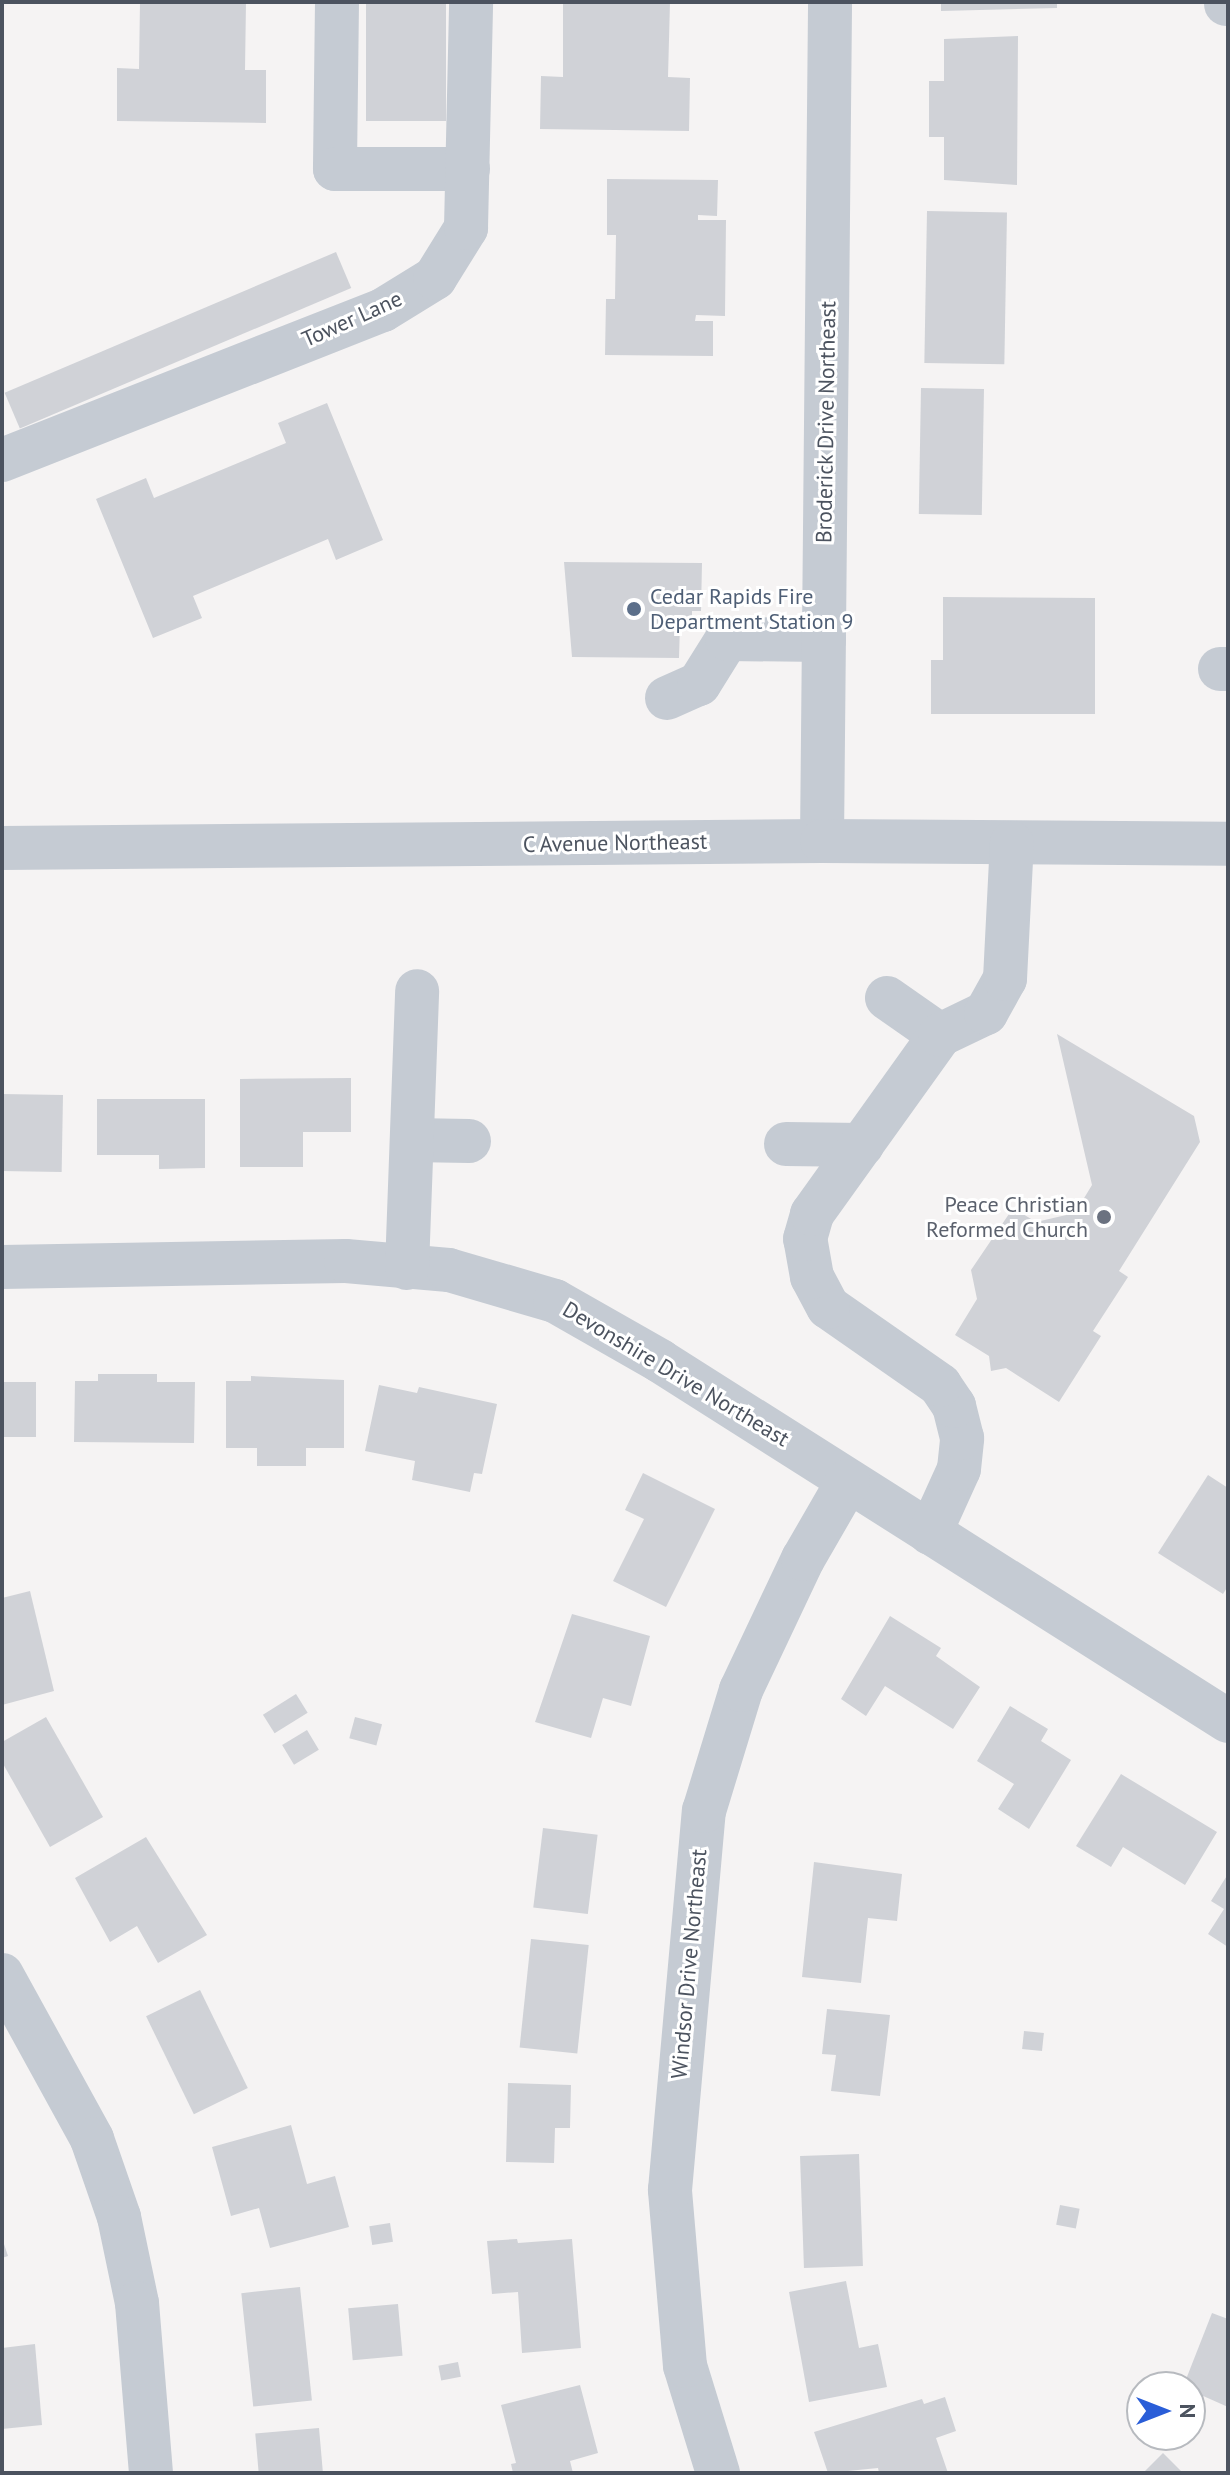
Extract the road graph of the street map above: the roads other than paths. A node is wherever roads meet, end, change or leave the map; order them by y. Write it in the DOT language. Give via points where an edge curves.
graph roads {
  1 [pos="337,2"];
  2 [pos="471,2"];
  3 [pos="830,2"];
  4 [pos="468,169"];
  5 [pos="2,460"];
  6 [pos="824,640"];
  7 [pos="667,698"];
  8 [pos="822,841"];
  9 [pos="1012,843"];
  10 [pos="1228,844"];
  11 [pos="2,848"];
  12 [pos="417,991"];
  13 [pos="887,998"];
  14 [pos="940,1035"];
  15 [pos="412,1140"];
  16 [pos="469,1141"];
  17 [pos="786,1144"];
  18 [pos="862,1145"];
  19 [pos="2,1267"];
  20 [pos="407,1268"];
  21 [pos="848,1481"];
  22 [pos="930,1533"];
  23 [pos="1228,1721"];
  24 [pos="2,1975"];
  25 [pos="151,2473"];
  26 [pos="718,2473"];
  1 -- 4 [label="street" via="335,169"];
  2 -- 4 [label="street, Tower Lane"];
  3 -- 6 [label="street, Broderick Drive Northeast"];
  4 -- 5 [label="street, Tower Lane" via="466,228 435,278 383,310"];
  6 -- 7 [label="street" via="727,639 699,684"];
  6 -- 8 [label="street, Broderick Drive Northeast"];
  8 -- 9 [label="street, C Avenue Northeast"];
  8 -- 11 [label="street, C Avenue Northeast"];
  9 -- 10 [label="street, C Avenue Northeast"];
  9 -- 14 [label="street" via="1005,979 986,1013"];
  12 -- 15 [label="street"];
  13 -- 14 [label="street"];
  14 -- 18 [label="street"];
  15 -- 16 [label="street"];
  15 -- 20 [label="street"];
  17 -- 18 [label="street"];
  18 -- 22 [label="street" via="812,1214 805,1239 812,1277 828,1307 940,1385 954,1406 962,1438 959,1469"];
  19 -- 20 [label="street, Devonshire Drive Northeast" via="346,1261"];
  20 -- 21 [label="street, Devonshire Drive Northeast" via="449,1270 555,1301"];
  21 -- 22 [label="street, Devonshire Drive Northeast"];
  21 -- 26 [label="street, Windsor Drive Northeast" via="803,1559 741,1690 704,1811 670,2190 685,2366"];
  22 -- 23 [label="street, Devonshire Drive Northeast"];
  24 -- 25 [label="street" via="92,2139 119,2217 137,2303"];
}
